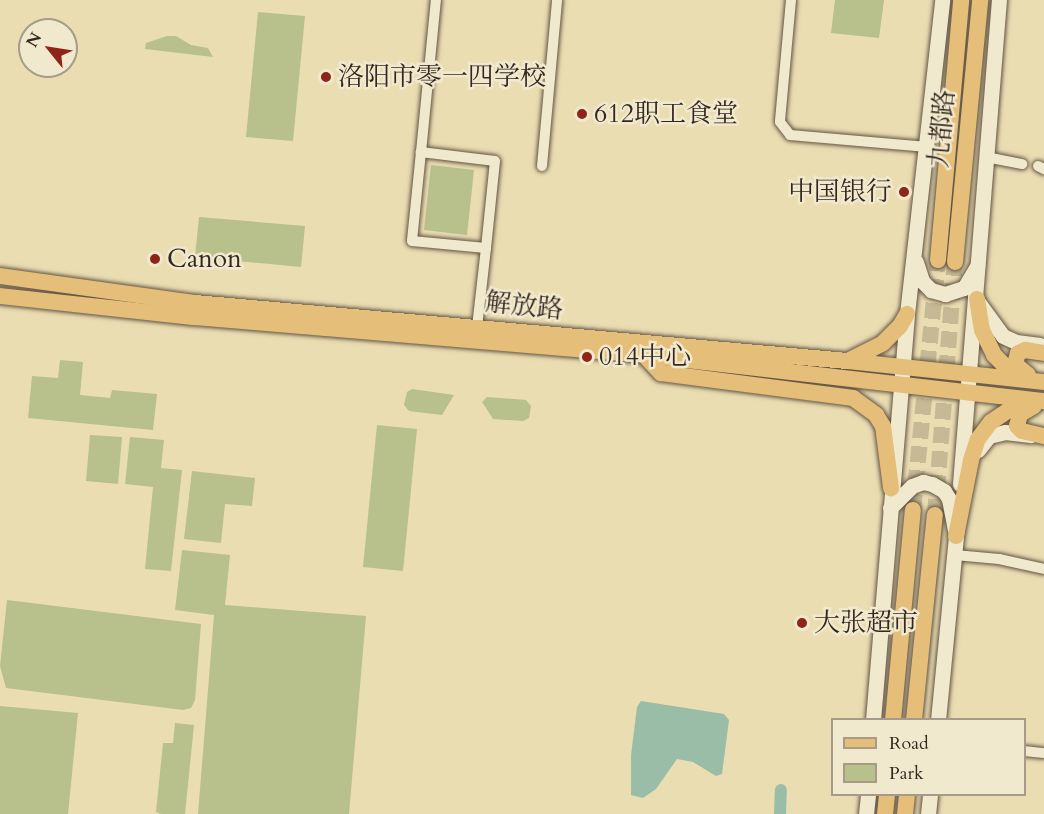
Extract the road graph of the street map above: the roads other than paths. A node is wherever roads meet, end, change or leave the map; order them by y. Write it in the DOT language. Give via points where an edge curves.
graph roads {
  1 [pos="436,0"];
  2 [pos="557,0"];
  3 [pos="791,0"];
  4 [pos="942,0"];
  5 [pos="961,0"];
  6 [pos="980,0"];
  7 [pos="999,0"];
  8 [pos="927,147"];
  9 [pos="421,152"];
  10 [pos="986,157"];
  11 [pos="1022,164"];
  12 [pos="542,166"];
  13 [pos="486,249"];
  14 [pos="914,256"];
  15 [pos="938,260"];
  16 [pos="955,262"];
  17 [pos="978,264"];
  18 [pos="0,276"];
  19 [pos="0,296"];
  20 [pos="977,299"];
  21 [pos="907,314"];
  22 [pos="477,327"];
  23 [pos="1044,345"];
  24 [pos="1044,352"];
  25 [pos="644,355"];
  26 [pos="847,361"];
  27 [pos="901,375"];
  28 [pos="968,382"];
  29 [pos="1042,382"];
  30 [pos="1044,401"];
  31 [pos="1044,436"];
  32 [pos="971,460"];
  33 [pos="891,488"];
  34 [pos="890,508"];
  35 [pos="913,510"];
  36 [pos="935,515"];
  37 [pos="956,536"];
  38 [pos="955,555"];
  39 [pos="1044,569"];
  40 [pos="873,718"];
  41 [pos="893,718"];
  42 [pos="914,718"];
  43 [pos="938,718"];
  44 [pos="1026,751"];
  45 [pos="1044,753"];
  46 [pos="868,796"];
  47 [pos="887,796"];
  48 [pos="907,796"];
  49 [pos="930,796"];
  50 [pos="866,814"];
  51 [pos="885,814"];
  52 [pos="905,814"];
  53 [pos="928,814"];
  1 -- 9 [label="street"];
  2 -- 12 [label="street"];
  3 -- 8 [label="street" via="780,122 790,135"];
  4 -- 8 [label="main road"];
  5 -- 15 [label="main road, 九都路"];
  6 -- 16 [label="main road, 九都路"];
  7 -- 10 [label="main road"];
  8 -- 14 [label="main road"];
  9 -- 13 [label="street" via="495,161"];
  9 -- 13 [label="street" via="412,242"];
  10 -- 11 [label="street"];
  10 -- 17 [label="main road"];
  13 -- 22 [label="street"];
  14 -- 17 [label="main road" via="922,281 931,290 945,294 964,288"];
  14 -- 21 [label="main road"];
  17 -- 20 [label="main road"];
  18 -- 22 [label="main road, 解放路" via="195,303"];
  19 -- 25 [label="main road, 解放路" via="194,317"];
  20 -- 23 [label="main road" via="1003,336 1016,342"];
  20 -- 28 [label="main road"];
  20 -- 29 [label="main road" via="982,330 994,355 1010,371"];
  21 -- 26 [label="main road" via="883,343"];
  21 -- 27 [label="main road"];
  22 -- 26 [label="main road, 解放路"];
  24 -- 29 [label="main road" via="1025,350 1015,358 1019,369"];
  25 -- 27 [label="main road, 解放路"];
  25 -- 33 [label="main road" via="661,373 853,398 884,426"];
  26 -- 27 [label="main road, 解放路"];
  27 -- 28 [label="main road, 解放路"];
  27 -- 33 [label="main road"];
  28 -- 29 [label="main road, 解放路"];
  28 -- 30 [label="main road, 解放路"];
  28 -- 37 [label="main road"];
  30 -- 31 [label="main road" via="1028,408 1017,420 1017,426"];
  30 -- 32 [label="main road" via="1013,407 991,422 978,439"];
  31 -- 32 [label="main road" via="1005,432 989,436"];
  32 -- 37 [label="main road"];
  33 -- 34 [label="main road"];
  34 -- 37 [label="main road" via="912,486 932,484 949,499"];
  34 -- 40 [label="main road"];
  35 -- 41 [label="main road"];
  36 -- 42 [label="main road"];
  37 -- 38 [label="main road"];
  38 -- 39 [label="street"];
  38 -- 43 [label="main road"];
  44 -- 45 [label="street"];
  46 -- 50 [label="main road"];
  47 -- 51 [label="main road"];
  48 -- 52 [label="main road"];
  49 -- 53 [label="main road"];
}
